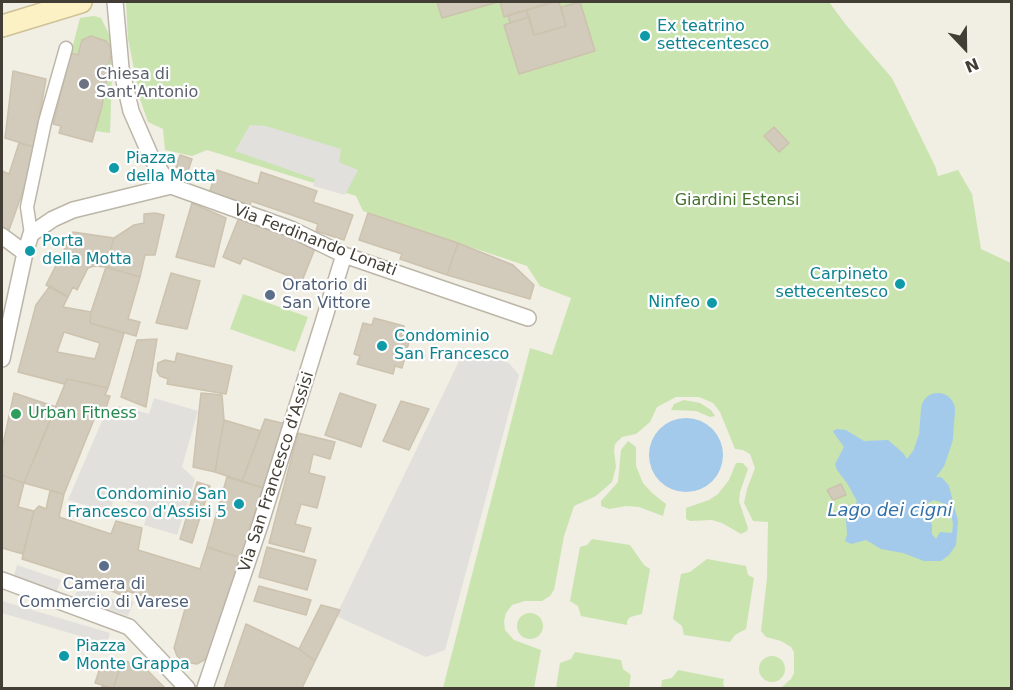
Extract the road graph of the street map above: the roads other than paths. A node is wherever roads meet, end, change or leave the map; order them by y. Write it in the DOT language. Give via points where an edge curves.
graph roads {
  1 [pos="81,2"];
  2 [pos="115,2"];
  3 [pos="2,26"];
  4 [pos="66,48"];
  5 [pos="171,186"];
  6 [pos="31,234"];
  7 [pos="2,236"];
  8 [pos="25,253"];
  9 [pos="344,255"];
  10 [pos="528,318"];
  11 [pos="2,359"];
  12 [pos="2,579"];
  13 [pos="172,672"];
  14 [pos="206,685"];
  15 [pos="187,688"];
  1 -- 3 [label="main road"];
  2 -- 5 [label="street" via="121,68 130,111 152,159"];
  4 -- 6 [label="street" via="27,207"];
  5 -- 6 [label="street" via="73,210"];
  5 -- 9 [label="street, Via Ferdinando Lonati" via="291,229"];
  6 -- 8 [label="street"];
  7 -- 8 [label="street"];
  8 -- 11 [label="street"];
  9 -- 10 [label="street, Via Ferdinando Lonati"];
  9 -- 14 [label="street, Via San Francesco d'Assisi"];
  12 -- 13 [label="street" via="129,627"];
  13 -- 14 [label="street"];
  13 -- 15 [label="street"];
}
